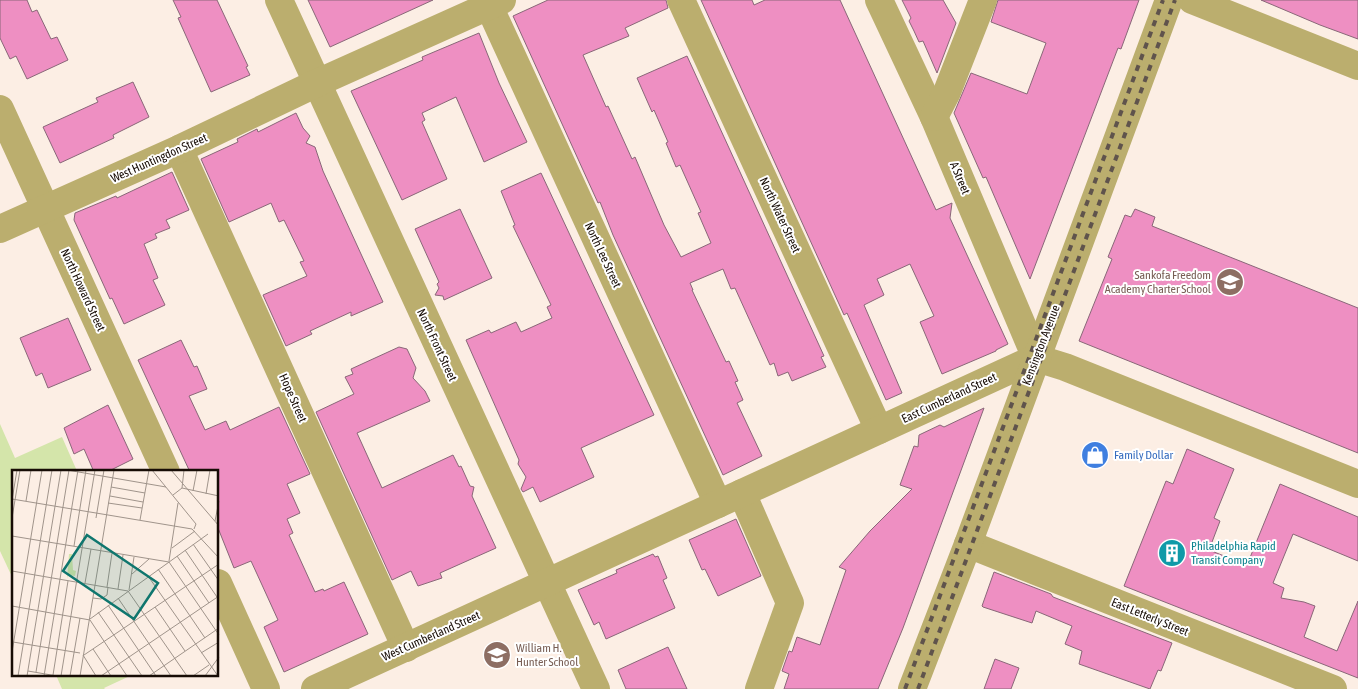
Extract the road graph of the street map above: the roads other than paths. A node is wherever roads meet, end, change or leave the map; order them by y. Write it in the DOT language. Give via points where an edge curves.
graph roads {
  1 [pos="278,0"];
  2 [pos="682,0"];
  3 [pos="879,0"];
  4 [pos="983,0"];
  5 [pos="1170,0"];
  6 [pos="1192,0"];
  7 [pos="496,3"];
  8 [pos="1358,66"];
  9 [pos="317,83"];
  10 [pos="0,109"];
  11 [pos="934,117"];
  12 [pos="180,149"];
  13 [pos="46,208"];
  14 [pos="0,229"];
  15 [pos="1036,358"];
  16 [pos="879,430"];
  17 [pos="165,470"];
  18 [pos="1358,484"];
  19 [pos="742,493"];
  20 [pos="718,504"];
  21 [pos="968,544"];
  22 [pos="547,584"];
  23 [pos="219,585"];
  24 [pos="406,648"];
  25 [pos="266,689"];
  26 [pos="315,689"];
  27 [pos="596,689"];
  28 [pos="759,689"];
  29 [pos="912,689"];
  30 [pos="1333,689"];
  1 -- 9 [label="street, North Front Street"];
  2 -- 16 [label="street, North Water Street"];
  3 -- 11 [label="street, A Street"];
  4 -- 11 [label="street" via="948,92"];
  5 -- 15 [label="street, Kensington Avenue"];
  6 -- 8 [label="street"];
  7 -- 9 [label="street, West Huntingdon Street"];
  7 -- 20 [label="street, North Lee Street"];
  9 -- 12 [label="street, West Huntingdon Street"];
  9 -- 22 [label="street, North Front Street"];
  10 -- 13 [label="street, North Howard Street"];
  11 -- 15 [label="street, A Street"];
  12 -- 13 [label="street, West Huntingdon Street"];
  12 -- 24 [label="street, Hope Street"];
  13 -- 14 [label="street, West Huntingdon Street"];
  13 -- 17 [label="street, North Howard Street"];
  15 -- 16 [label="street, East Cumberland Street"];
  15 -- 18 [label="street" via="1066,367"];
  15 -- 21 [label="street, Kensington Avenue"];
  16 -- 19 [label="street, East Cumberland Street"];
  19 -- 20 [label="street, East Cumberland Street"];
  19 -- 28 [label="street" via="790,603"];
  20 -- 22 [label="street, East Cumberland Street"];
  21 -- 29 [label="street, Kensington Avenue"];
  21 -- 30 [label="street, East Letterly Street"];
  22 -- 24 [label="street, West Cumberland Street"];
  22 -- 27 [label="street, North Front Street"];
  23 -- 25 [label="street"];
  24 -- 26 [label="street, West Cumberland Street"];
}
